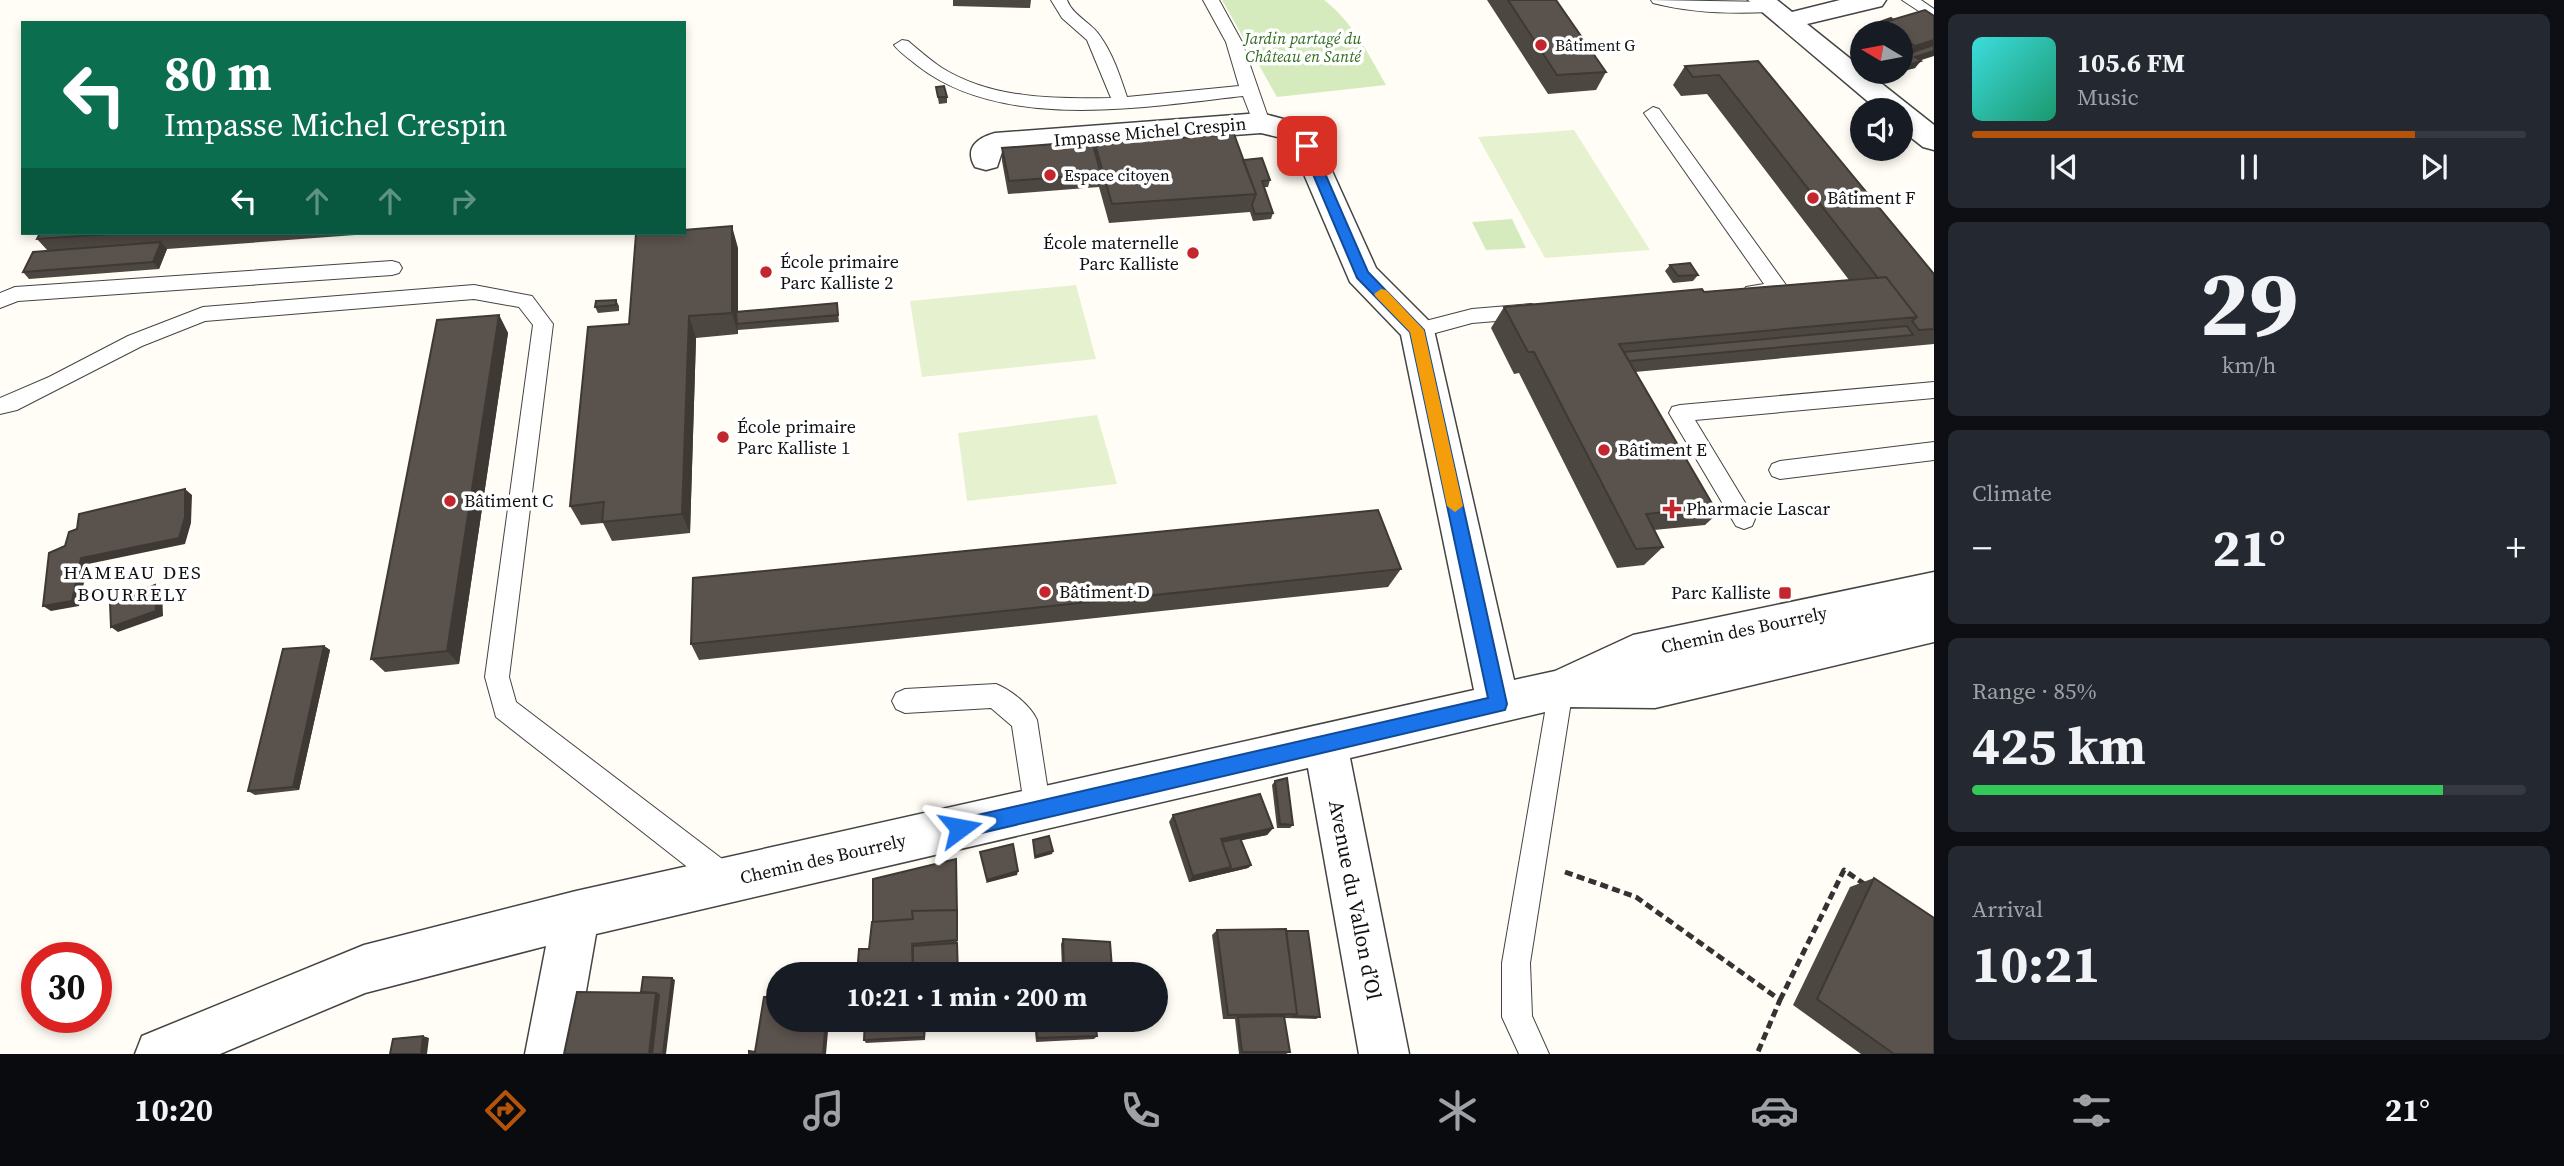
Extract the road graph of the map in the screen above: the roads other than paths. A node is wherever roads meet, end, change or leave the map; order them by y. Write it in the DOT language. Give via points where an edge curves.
graph roads {
  1 [pos="1059,0"];
  2 [pos="1211,0"];
  3 [pos="1659,0"];
  4 [pos="1873,0"];
  5 [pos="1910,0"];
  6 [pos="1773,9"];
  7 [pos="1934,16"];
  8 [pos="902,45"];
  9 [pos="1249,90"];
  10 [pos="1881,98"];
  11 [pos="1121,103"];
  12 [pos="1653,113"];
  13 [pos="1261,122"];
  14 [pos="1913,124"];
  15 [pos="1934,140"];
  16 [pos="986,160"];
  17 [pos="392,268"];
  18 [pos="1739,293"];
  19 [pos="0,300"];
  20 [pos="1552,309"];
  21 [pos="1417,330"];
  22 [pos="1934,390"];
  23 [pos="0,406"];
  24 [pos="1934,451"];
  25 [pos="1780,471"];
  26 [pos="1744,519"];
  27 [pos="1934,590"];
  28 [pos="1934,624"];
  29 [pos="1561,689"];
  30 [pos="905,701"];
  31 [pos="1499,704"];
  32 [pos="1326,745"];
  33 [pos="1038,811"];
  34 [pos="728,881"];
  35 [pos="576,915"];
  36 [pos="160,1054"];
  37 [pos="550,1054"];
  38 [pos="1384,1054"];
  39 [pos="1534,1054"];
  1 -- 11 [label="lane" via="1062,13 1088,31 1099,49"];
  2 -- 9 [label="lane" via="1234,42"];
  3 -- 6 [label="lane" via="1681,6"];
  4 -- 6 [label="street"];
  5 -- 7 [label="lane"];
  6 -- 10 [label="street"];
  8 -- 11 [label="lane" via="916,59 962,86 1040,104"];
  9 -- 11 [label="lane"];
  9 -- 13 [label="lane"];
  12 -- 18 [label="lane" via="1779,290"];
  13 -- 16 [label="street, Impasse Michel Crespin" via="995,144 985,150"];
  13 -- 21 [label="street, Impasse Michel Crespin" via="1292,131 1307,146 1362,274"];
  14 -- 15 [label="street"];
  17 -- 19 [label="lane" via="15,294"];
  20 -- 21 [label="lane" via="1472,316"];
  21 -- 31 [label="street"];
  22 -- 26 [label="lane" via="1680,413"];
  23 -- 34 [label="lane" via="203,314 474,292 524,301 543,324 496,677 505,709"];
  24 -- 25 [label="lane"];
  27 -- 29 [label="street, Chemin des Bourrely" via="1633,654"];
  28 -- 29 [label="street, Chemin des Bourrely" via="1655,688"];
  29 -- 31 [label="street, Chemin des Bourrely"];
  29 -- 39 [label="lane" via="1516,963 1517,1017"];
  30 -- 33 [label="lane" via="996,696 1024,720"];
  31 -- 32 [label="street, Chemin des Bourrely"];
  32 -- 33 [label="street, Chemin des Bourrely"];
  32 -- 38 [label="street, Avenue du Vallon d’Ol"];
  33 -- 34 [label="street, Chemin des Bourrely"];
  34 -- 35 [label="street, Chemin des Bourrely"];
  35 -- 36 [label="street, Chemin des Bourrely" via="364,969"];
  35 -- 37 [label="street"];
}
